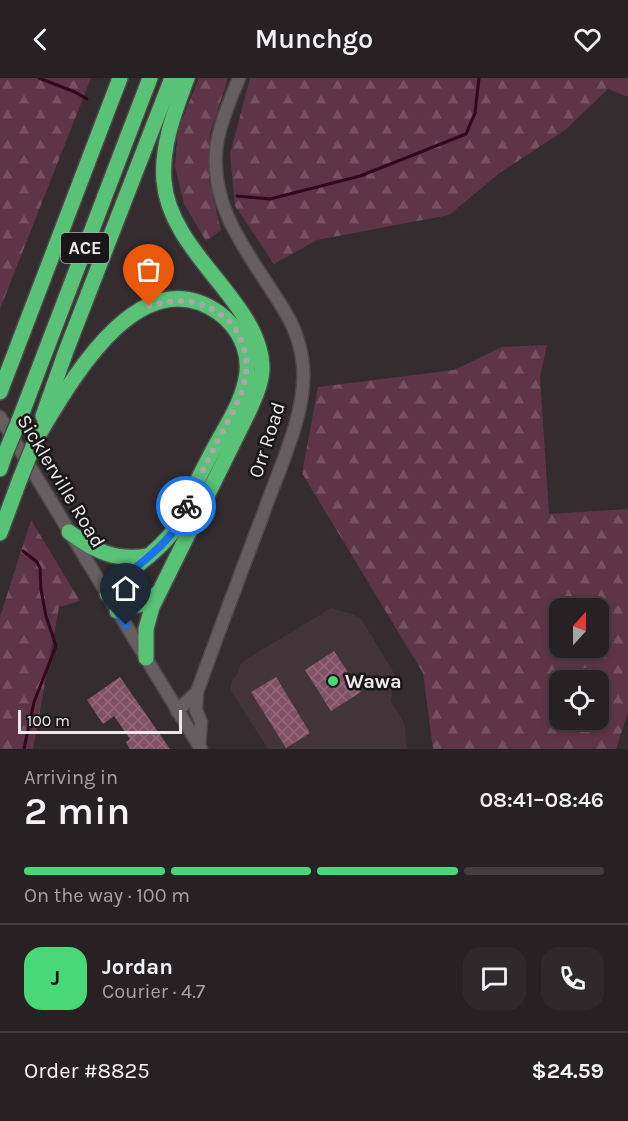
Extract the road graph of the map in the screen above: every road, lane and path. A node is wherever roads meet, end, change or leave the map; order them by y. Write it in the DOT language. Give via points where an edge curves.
graph roads {
  1 [pos="120,78"];
  2 [pos="150,78"];
  3 [pos="172,78"];
  4 [pos="187,78"];
  5 [pos="239,78"];
  6 [pos="2,388"];
  7 [pos="0,417"];
  8 [pos="36,439"];
  9 [pos="3,461"];
  10 [pos="69,532"];
  11 [pos="0,533"];
  12 [pos="149,556"];
  13 [pos="160,591"];
  14 [pos="106,594"];
  15 [pos="117,611"];
  16 [pos="146,658"];
  17 [pos="197,692"];
  18 [pos="177,711"];
  19 [pos="200,748"];
  1 -- 6 [label="highway"];
  2 -- 9 [label="highway, ACE, bridge"];
  3 -- 8 [label="highway"];
  4 -- 13 [label="highway" via="165,149 164,182 170,206 180,231 252,331 262,370 248,413"];
  5 -- 17 [label="street, Orr Road" via="216,151 218,191 230,223 294,324 303,366 301,405"];
  7 -- 10 [label="street, Sicklerville Road"];
  8 -- 11 [label="highway, bridge"];
  8 -- 12 [label="highway" via="86,361 130,316 170,300 192,300 229,320 240,335 248,364 242,392 174,530"];
  10 -- 12 [label="highway" via="106,554 126,558"];
  10 -- 14 [label="street, Sicklerville Road"];
  12 -- 14 [label="highway"];
  13 -- 15 [label="highway" via="142,604"];
  13 -- 16 [label="highway" via="148,618"];
  14 -- 15 [label="street, Sicklerville Road"];
  15 -- 16 [label="street, Sicklerville Road"];
  16 -- 18 [label="street, Sicklerville Road"];
  17 -- 18 [label="street, Orr Road"];
  17 -- 19 [label="street"];
  18 -- 19 [label="street, Sicklerville Road"];
}
